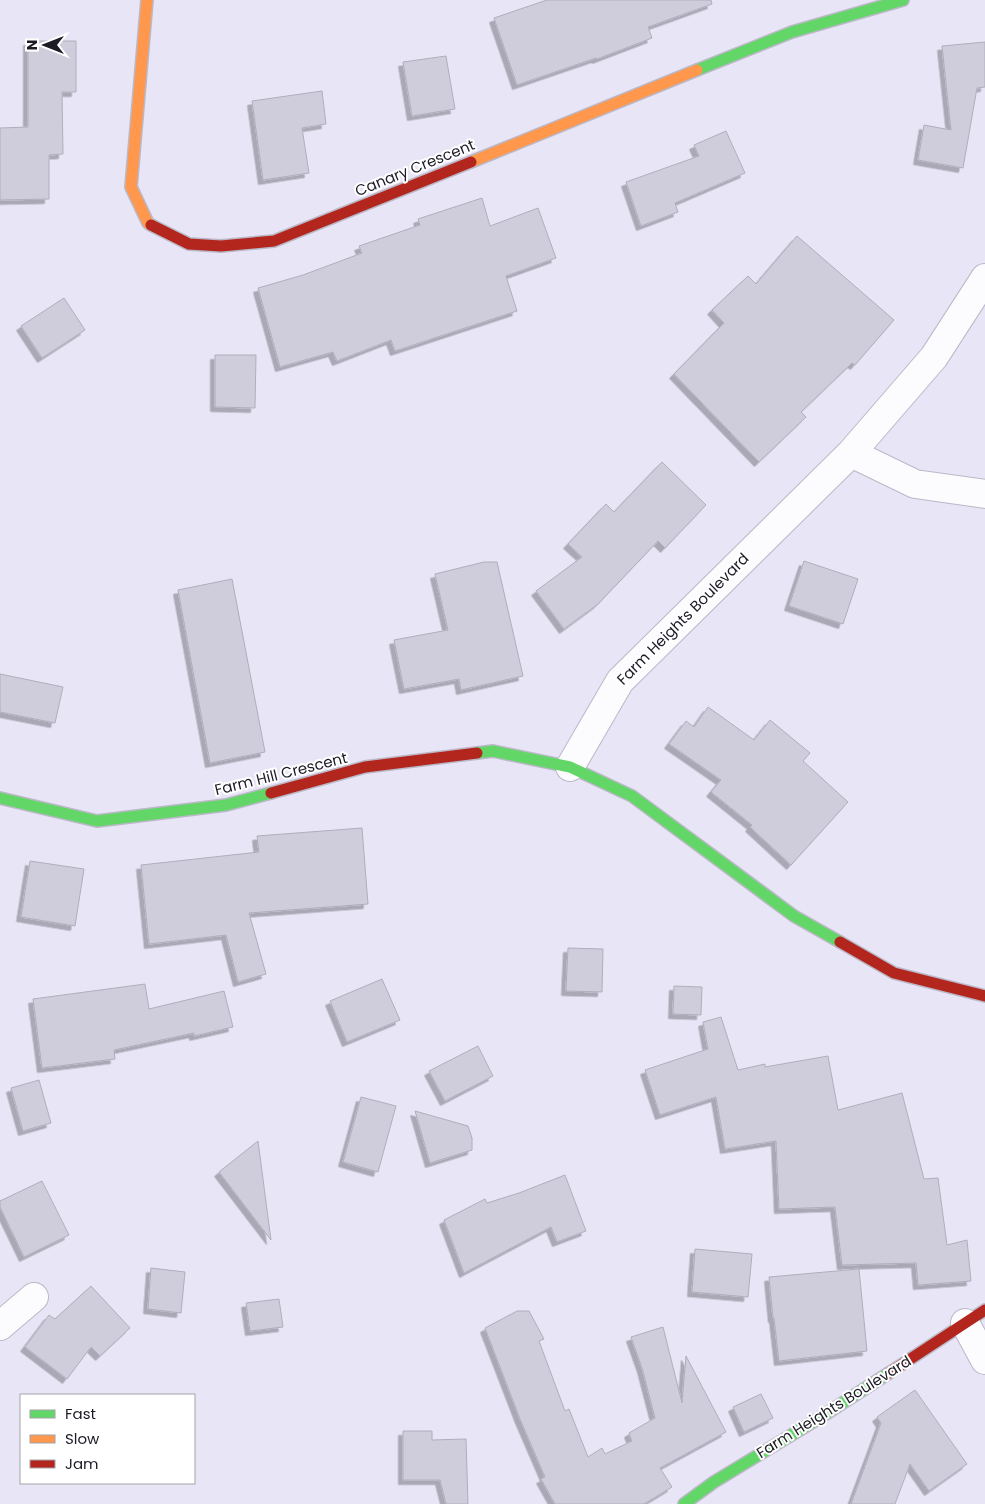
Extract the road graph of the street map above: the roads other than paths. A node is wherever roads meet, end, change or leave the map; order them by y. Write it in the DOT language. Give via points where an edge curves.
graph roads {
  1 [pos="147,0"];
  2 [pos="903,0"];
  3 [pos="985,278"];
  4 [pos="851,453"];
  5 [pos="985,494"];
  6 [pos="570,767"];
  7 [pos="0,798"];
  8 [pos="985,996"];
  9 [pos="34,1297"];
  10 [pos="975,1317"];
  11 [pos="0,1326"];
  12 [pos="985,1360"];
  13 [pos="684,1504"];
  1 -- 2 [label="street, Canary Crescent" via="131,187 148,223 189,244 222,246 274,241 792,32"];
  3 -- 4 [label="street, Farm Heights Boulevard" via="934,357"];
  4 -- 5 [label="street" via="915,484"];
  4 -- 6 [label="street, Farm Heights Boulevard" via="620,680"];
  6 -- 7 [label="street, Farm Hill Crescent" via="492,752 365,768 226,805 97,821"];
  6 -- 8 [label="street" via="632,796 794,916 894,973"];
  9 -- 11 [label="street"];
  10 -- 12 [label="street"];
  10 -- 13 [label="street, Farm Heights Boulevard"];
}
